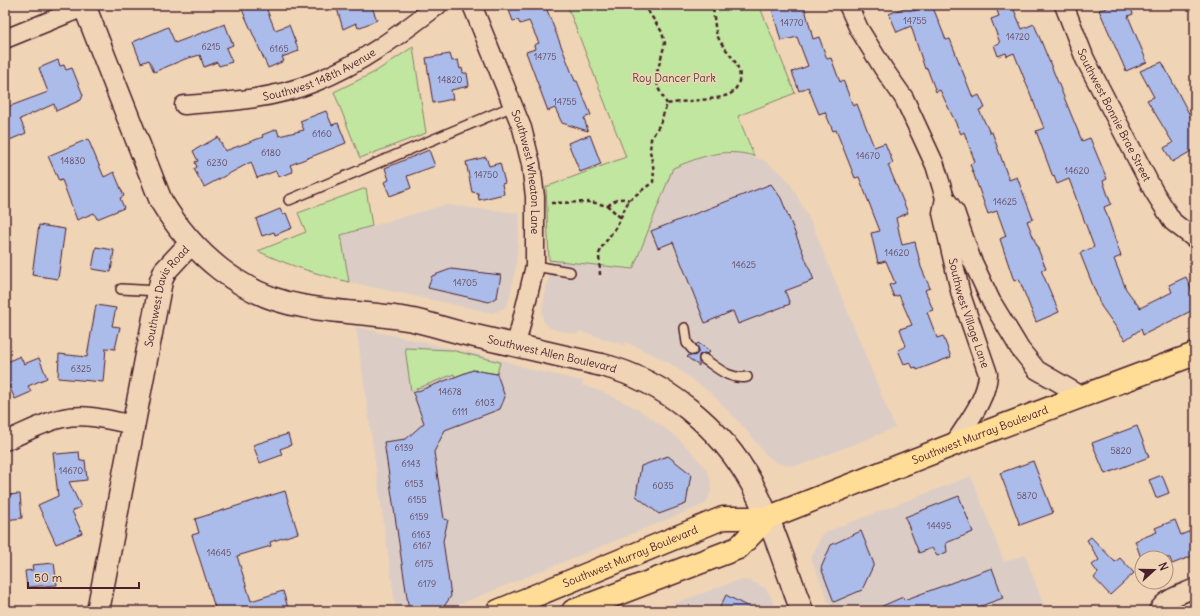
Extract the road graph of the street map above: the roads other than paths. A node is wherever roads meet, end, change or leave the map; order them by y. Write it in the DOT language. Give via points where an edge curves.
graph roads {
  1 [pos="438,5"];
  2 [pos="472,5"];
  3 [pos="848,5"];
  4 [pos="1064,5"];
  5 [pos="84,6"];
  6 [pos="5,38"];
  7 [pos="184,105"];
  8 [pos="514,106"];
  9 [pos="945,198"];
  10 [pos="288,200"];
  11 [pos="1195,239"];
  12 [pos="191,244"];
  13 [pos="535,266"];
  14 [pos="570,272"];
  15 [pos="121,288"];
  16 [pos="159,291"];
  17 [pos="685,328"];
  18 [pos="516,345"];
  19 [pos="693,350"];
  20 [pos="1195,354"];
  21 [pos="704,359"];
  22 [pos="747,377"];
  23 [pos="1082,396"];
  24 [pos="133,425"];
  25 [pos="5,442"];
  26 [pos="954,444"];
  27 [pos="767,518"];
  28 [pos="1195,588"];
  29 [pos="98,611"];
  30 [pos="498,611"];
  31 [pos="573,611"];
  32 [pos="802,611"];
  33 [pos="1158,611"];
  1 -- 7 [label="street, Southwest 148th Avenue" via="365,58 316,82 273,94 217,103"];
  2 -- 8 [label="street, Southwest Wheaton Lane"];
  3 -- 9 [label="street, Southwest Village Lane" via="882,68 904,98 935,165"];
  4 -- 11 [label="street, Southwest Bonnie Brae Street" via="1085,59 1153,190 1168,226"];
  5 -- 6 [label="street"];
  5 -- 12 [label="street, Southwest Davis Road" via="153,184 170,215"];
  8 -- 10 [label="lane"];
  8 -- 13 [label="street, Southwest Wheaton Lane" via="531,164"];
  9 -- 23 [label="street, Southwest Village Lane" via="955,212 971,258 991,302 1020,349 1037,370"];
  9 -- 26 [label="street, Southwest Village Lane" via="942,213 961,296 988,374 984,394"];
  12 -- 16 [label="street, Southwest Davis Road" via="165,271"];
  12 -- 18 [label="street, Southwest Allen Boulevard" via="228,275 272,298 322,310 414,320"];
  13 -- 14 [label="lane"];
  13 -- 18 [label="street, Southwest Wheaton Lane"];
  15 -- 16 [label="lane"];
  16 -- 24 [label="street, Southwest Davis Road"];
  17 -- 19 [label="lane" via="687,343"];
  18 -- 27 [label="street, Southwest Allen Boulevard" via="625,371 668,394 686,407 723,443 751,483"];
  20 -- 23 [label="main road, Southwest Murray Boulevard"];
  21 -- 22 [label="lane" via="735,378"];
  23 -- 26 [label="main road, Southwest Murray Boulevard"];
  24 -- 25 [label="street" via="73,416 54,420"];
  24 -- 29 [label="street, Southwest Davis Road"];
  26 -- 27 [label="main road, Southwest Murray Boulevard"];
  27 -- 30 [label="main road, Southwest Murray Boulevard" via="724,518"];
  27 -- 31 [label="main road, Southwest Murray Boulevard" via="738,548"];
  27 -- 32 [label="street, Southwest Allen Boulevard"];
  28 -- 33 [label="street" via="1165,602"];
}
